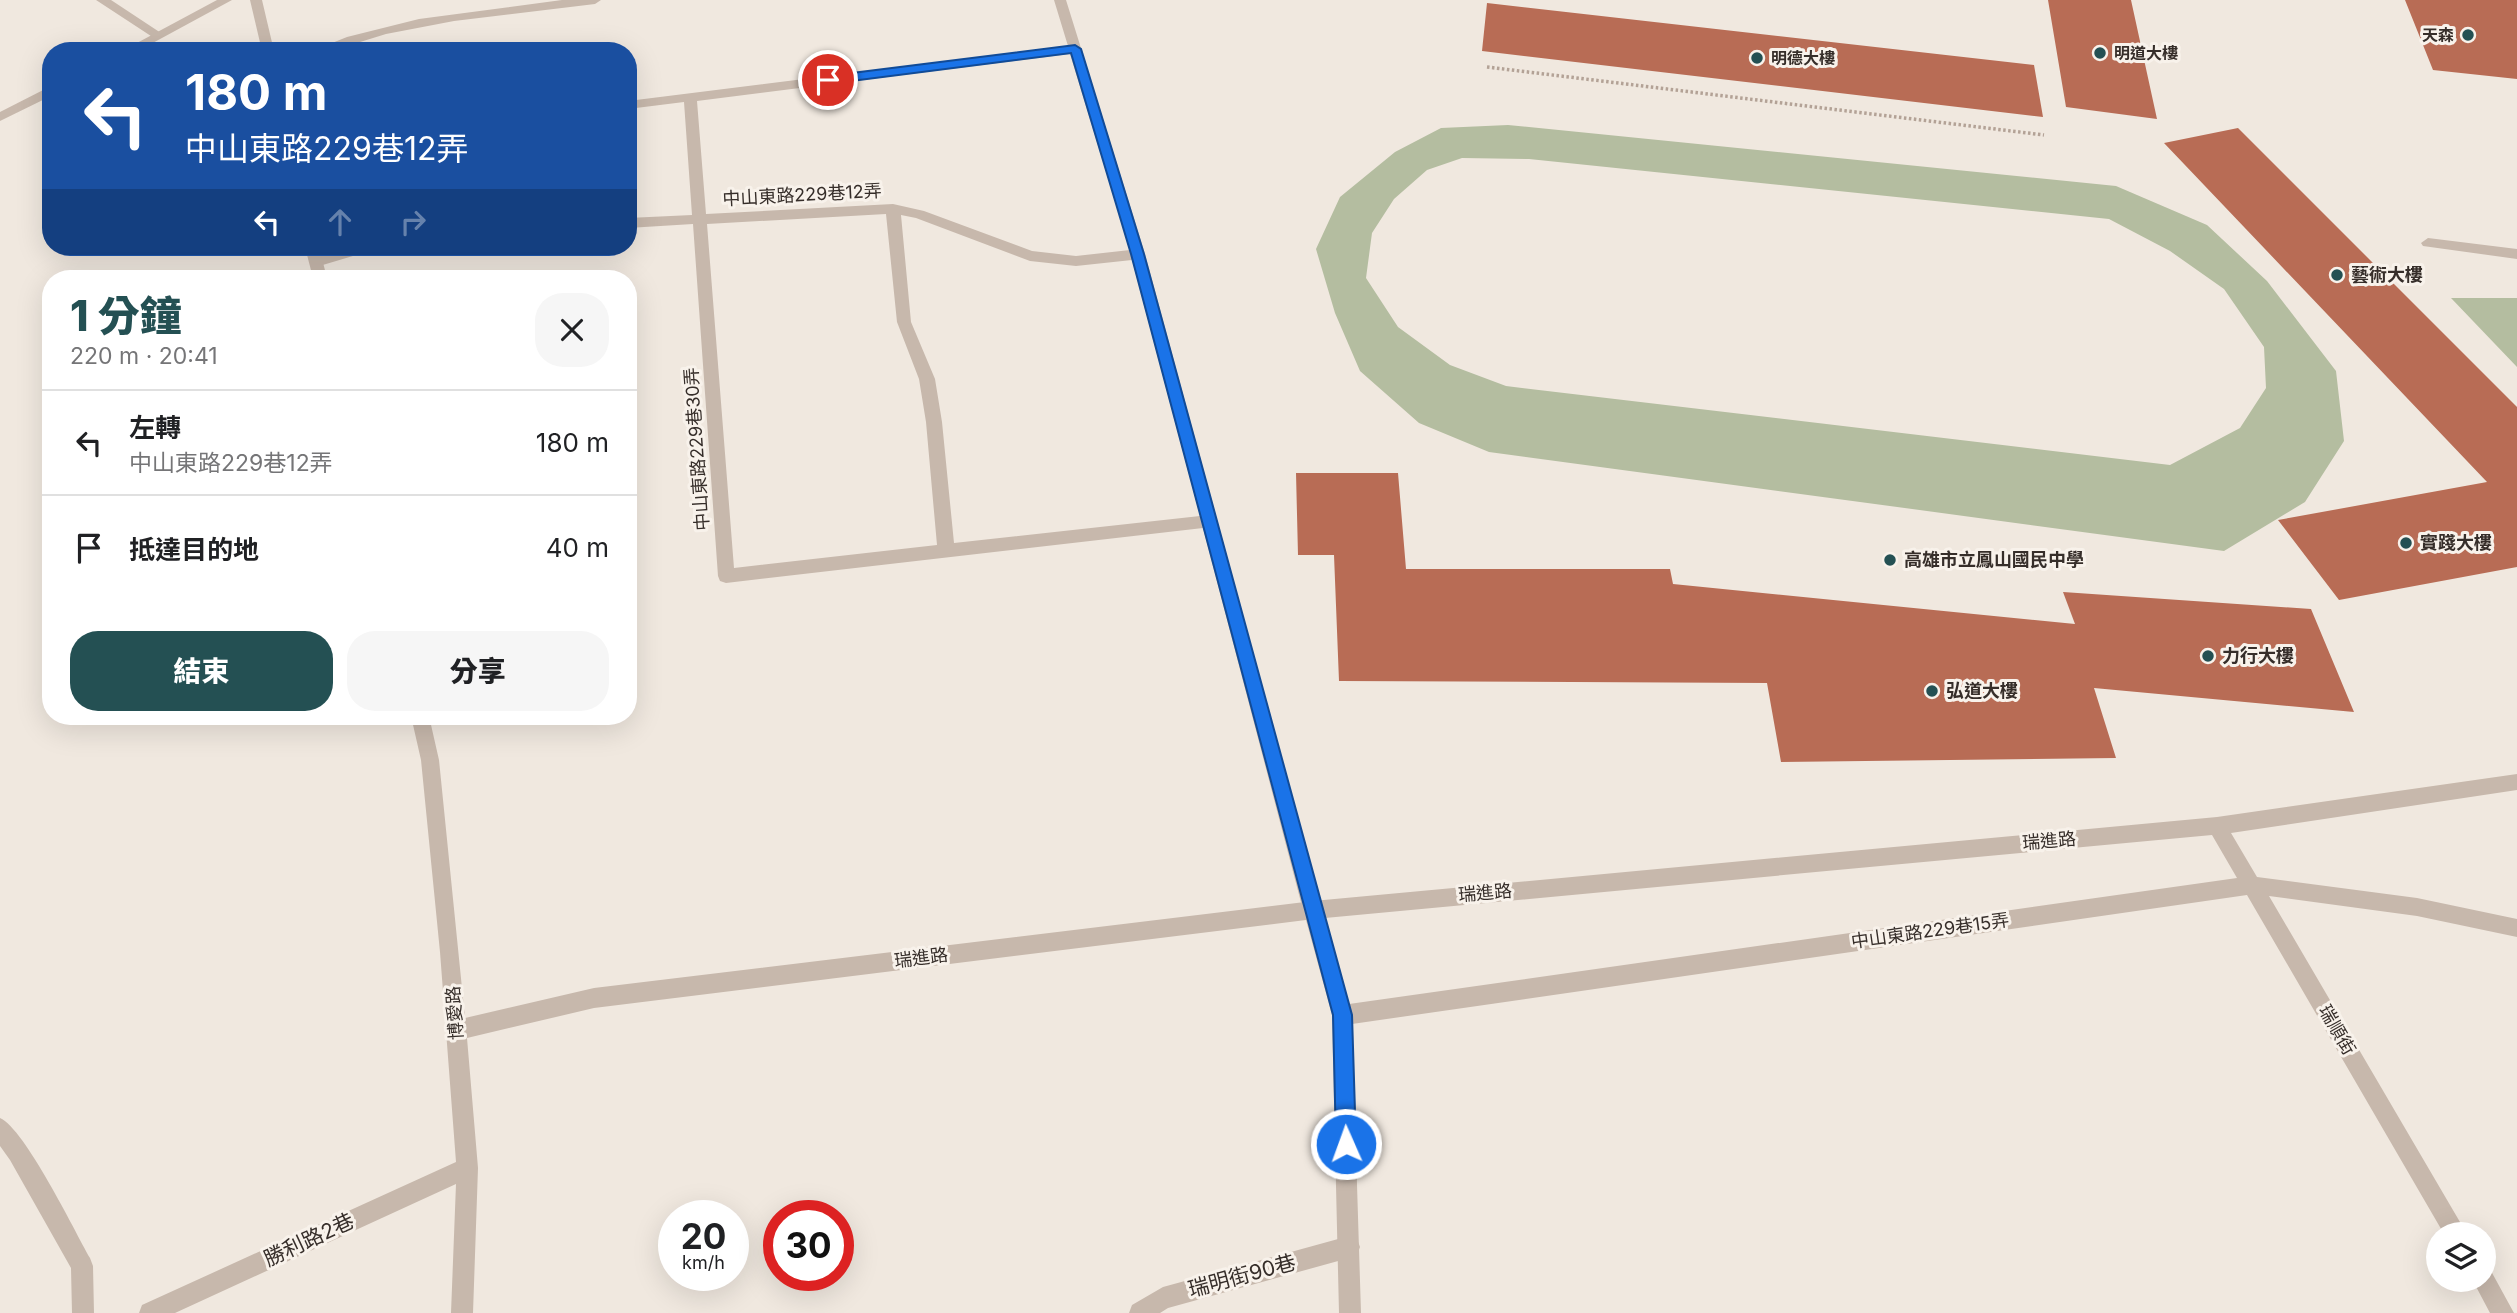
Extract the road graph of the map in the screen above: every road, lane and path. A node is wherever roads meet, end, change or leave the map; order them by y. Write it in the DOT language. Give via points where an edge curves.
graph roads {
  1 [pos="102,0"];
  2 [pos="226,0"];
  3 [pos="256,0"];
  4 [pos="595,0"];
  5 [pos="1060,0"];
  6 [pos="158,35"];
  7 [pos="145,42"];
  8 [pos="266,42"];
  9 [pos="342,42"];
  10 [pos="1075,49"];
  11 [pos="1487,68"];
  12 [pos="42,95"];
  13 [pos="690,97"];
  14 [pos="637,104"];
  15 [pos="0,117"];
  16 [pos="2045,135"];
  17 [pos="893,209"];
  18 [pos="699,221"];
  19 [pos="637,223"];
  20 [pos="2428,243"];
  21 [pos="1138,254"];
  22 [pos="2517,254"];
  23 [pos="1210,521"];
  24 [pos="946,551"];
  25 [pos="422,725"];
  26 [pos="2517,782"];
  27 [pos="2217,826"];
  28 [pos="2252,885"];
  29 [pos="1313,909"];
  30 [pos="2517,928"];
  31 [pos="1342,1015"];
  32 [pos="456,1030"];
  33 [pos="0,1129"];
  34 [pos="467,1168"];
  35 [pos="2449,1222"];
  36 [pos="1349,1247"];
  37 [pos="2490,1292"];
  38 [pos="83,1313"];
  39 [pos="150,1313"];
  40 [pos="462,1313"];
  41 [pos="1140,1313"];
  42 [pos="1350,1313"];
  43 [pos="2502,1313"];
  1 -- 6 [label="street"];
  2 -- 6 [label="street"];
  3 -- 8 [label="street"];
  4 -- 9 [label="street" via="455,17"];
  5 -- 10 [label="street"];
  6 -- 7 [label="street"];
  10 -- 13 [label="street"];
  10 -- 21 [label="street"];
  11 -- 16 [label="path"];
  12 -- 15 [label="street"];
  13 -- 14 [label="street"];
  13 -- 18 [label="street, 中山東路229巷30弄"];
  17 -- 18 [label="street, 中山東路229巷12弄"];
  17 -- 21 [label="street, 中山東路229巷12弄" via="919,214 1030,257 1076,261"];
  17 -- 24 [label="street" via="904,322 927,379 934,422"];
  18 -- 19 [label="street, 中山東路229巷12弄"];
  18 -- 24 [label="street, 中山東路229巷30弄" via="726,576"];
  20 -- 22 [label="street"];
  21 -- 23 [label="street"];
  23 -- 24 [label="street, 中山東路229巷30弄"];
  23 -- 29 [label="street"];
  25 -- 32 [label="street, 博愛路" via="430,760"];
  26 -- 27 [label="street, 瑞進路"];
  27 -- 28 [label="street, 瑞順街"];
  27 -- 29 [label="street, 瑞進路"];
  28 -- 30 [label="street, 中山東路229巷15弄" via="2417,907"];
  28 -- 31 [label="street, 中山東路229巷15弄"];
  28 -- 35 [label="street, 瑞順街"];
  29 -- 31 [label="street"];
  29 -- 32 [label="street, 瑞進路" via="594,999"];
  31 -- 36 [label="street"];
  32 -- 34 [label="street, 博愛路"];
  33 -- 38 [label="street" via="18,1152 82,1266"];
  34 -- 39 [label="street, 勝利路2巷"];
  34 -- 40 [label="street, 博愛路"];
  36 -- 41 [label="street, 瑞明街90巷" via="1163,1298"];
  36 -- 42 [label="street"];
  37 -- 43 [label="street"];
}
